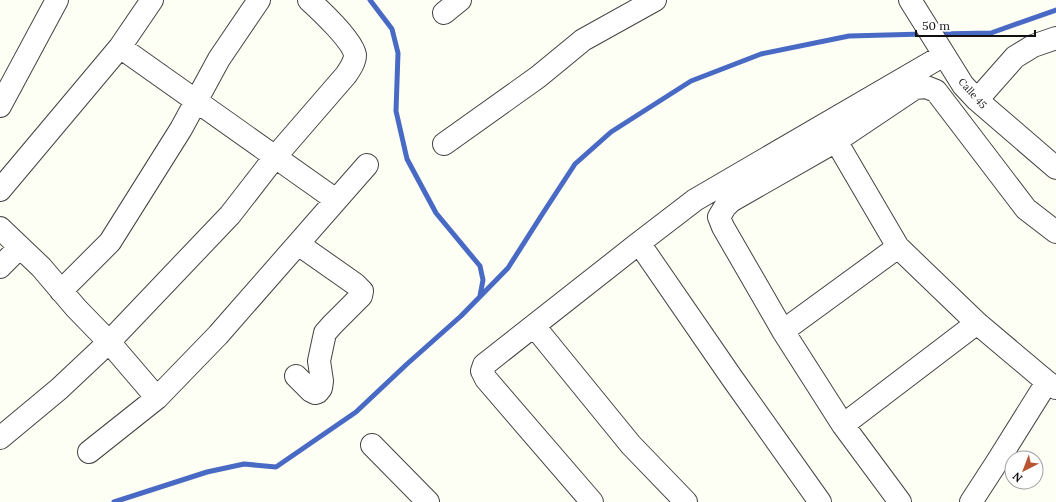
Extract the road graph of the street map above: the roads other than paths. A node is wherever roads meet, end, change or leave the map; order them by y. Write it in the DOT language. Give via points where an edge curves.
graph roads {
  1 [pos="57,0"];
  2 [pos="152,0"];
  3 [pos="259,0"];
  4 [pos="309,0"];
  5 [pos="655,0"];
  6 [pos="910,0"];
  7 [pos="1055,41"];
  8 [pos="120,47"];
  9 [pos="944,55"];
  10 [pos="977,100"];
  11 [pos="196,101"];
  12 [pos="0,106"];
  13 [pos="836,141"];
  14 [pos="444,144"];
  15 [pos="275,156"];
  16 [pos="366,165"];
  17 [pos="1056,168"];
  18 [pos="0,190"];
  19 [pos="336,200"];
  20 [pos="0,228"];
  21 [pos="1056,232"];
  22 [pos="639,243"];
  23 [pos="298,244"];
  24 [pos="20,247"];
  25 [pos="898,247"];
  26 [pos="0,267"];
  27 [pos="61,291"];
  28 [pos="977,323"];
  29 [pos="534,326"];
  30 [pos="783,331"];
  31 [pos="109,342"];
  32 [pos="296,376"];
  33 [pos="1051,385"];
  34 [pos="157,398"];
  35 [pos="843,425"];
  36 [pos="0,438"];
  37 [pos="372,445"];
  38 [pos="89,452"];
  39 [pos="428,502"];
  40 [pos="592,502"];
  41 [pos="686,502"];
  42 [pos="820,502"];
  43 [pos="900,502"];
  44 [pos="971,502"];
  1 -- 12 [label="street"];
  2 -- 8 [label="street"];
  3 -- 11 [label="street" via="219,59"];
  4 -- 15 [label="street" via="347,40 355,53 354,59 346,75"];
  5 -- 14 [label="street" via="583,40 538,77"];
  6 -- 9 [label="street, Calle 45"];
  7 -- 10 [label="street" via="1033,46 1015,58"];
  8 -- 11 [label="street"];
  8 -- 18 [label="street"];
  9 -- 10 [label="street, Calle 45" via="963,85"];
  9 -- 22 [label="street" via="695,200"];
  10 -- 17 [label="street, Calle 45"];
  11 -- 15 [label="street"];
  11 -- 27 [label="street" via="110,242"];
  13 -- 21 [label="street" via="915,88 926,87 936,91 1026,208"];
  13 -- 25 [label="street"];
  13 -- 30 [label="street" via="730,201 719,217"];
  15 -- 19 [label="street"];
  15 -- 31 [label="street" via="230,215"];
  16 -- 19 [label="street"];
  19 -- 23 [label="street"];
  20 -- 24 [label="street"];
  22 -- 29 [label="street"];
  22 -- 42 [label="street"];
  23 -- 32 [label="street" via="362,291 361,296 325,333 319,361 322,381 320,391 311,391"];
  23 -- 34 [label="street" via="218,335"];
  24 -- 26 [label="street"];
  24 -- 27 [label="street"];
  25 -- 28 [label="street"];
  25 -- 30 [label="street"];
  27 -- 31 [label="street"];
  28 -- 33 [label="street"];
  28 -- 35 [label="street"];
  29 -- 40 [label="street" via="484,365 482,371 486,379"];
  29 -- 41 [label="street" via="631,445"];
  30 -- 35 [label="street"];
  31 -- 34 [label="street"];
  31 -- 36 [label="street" via="60,389"];
  33 -- 44 [label="street"];
  34 -- 38 [label="street"];
  35 -- 43 [label="street"];
  37 -- 39 [label="street"];
}
